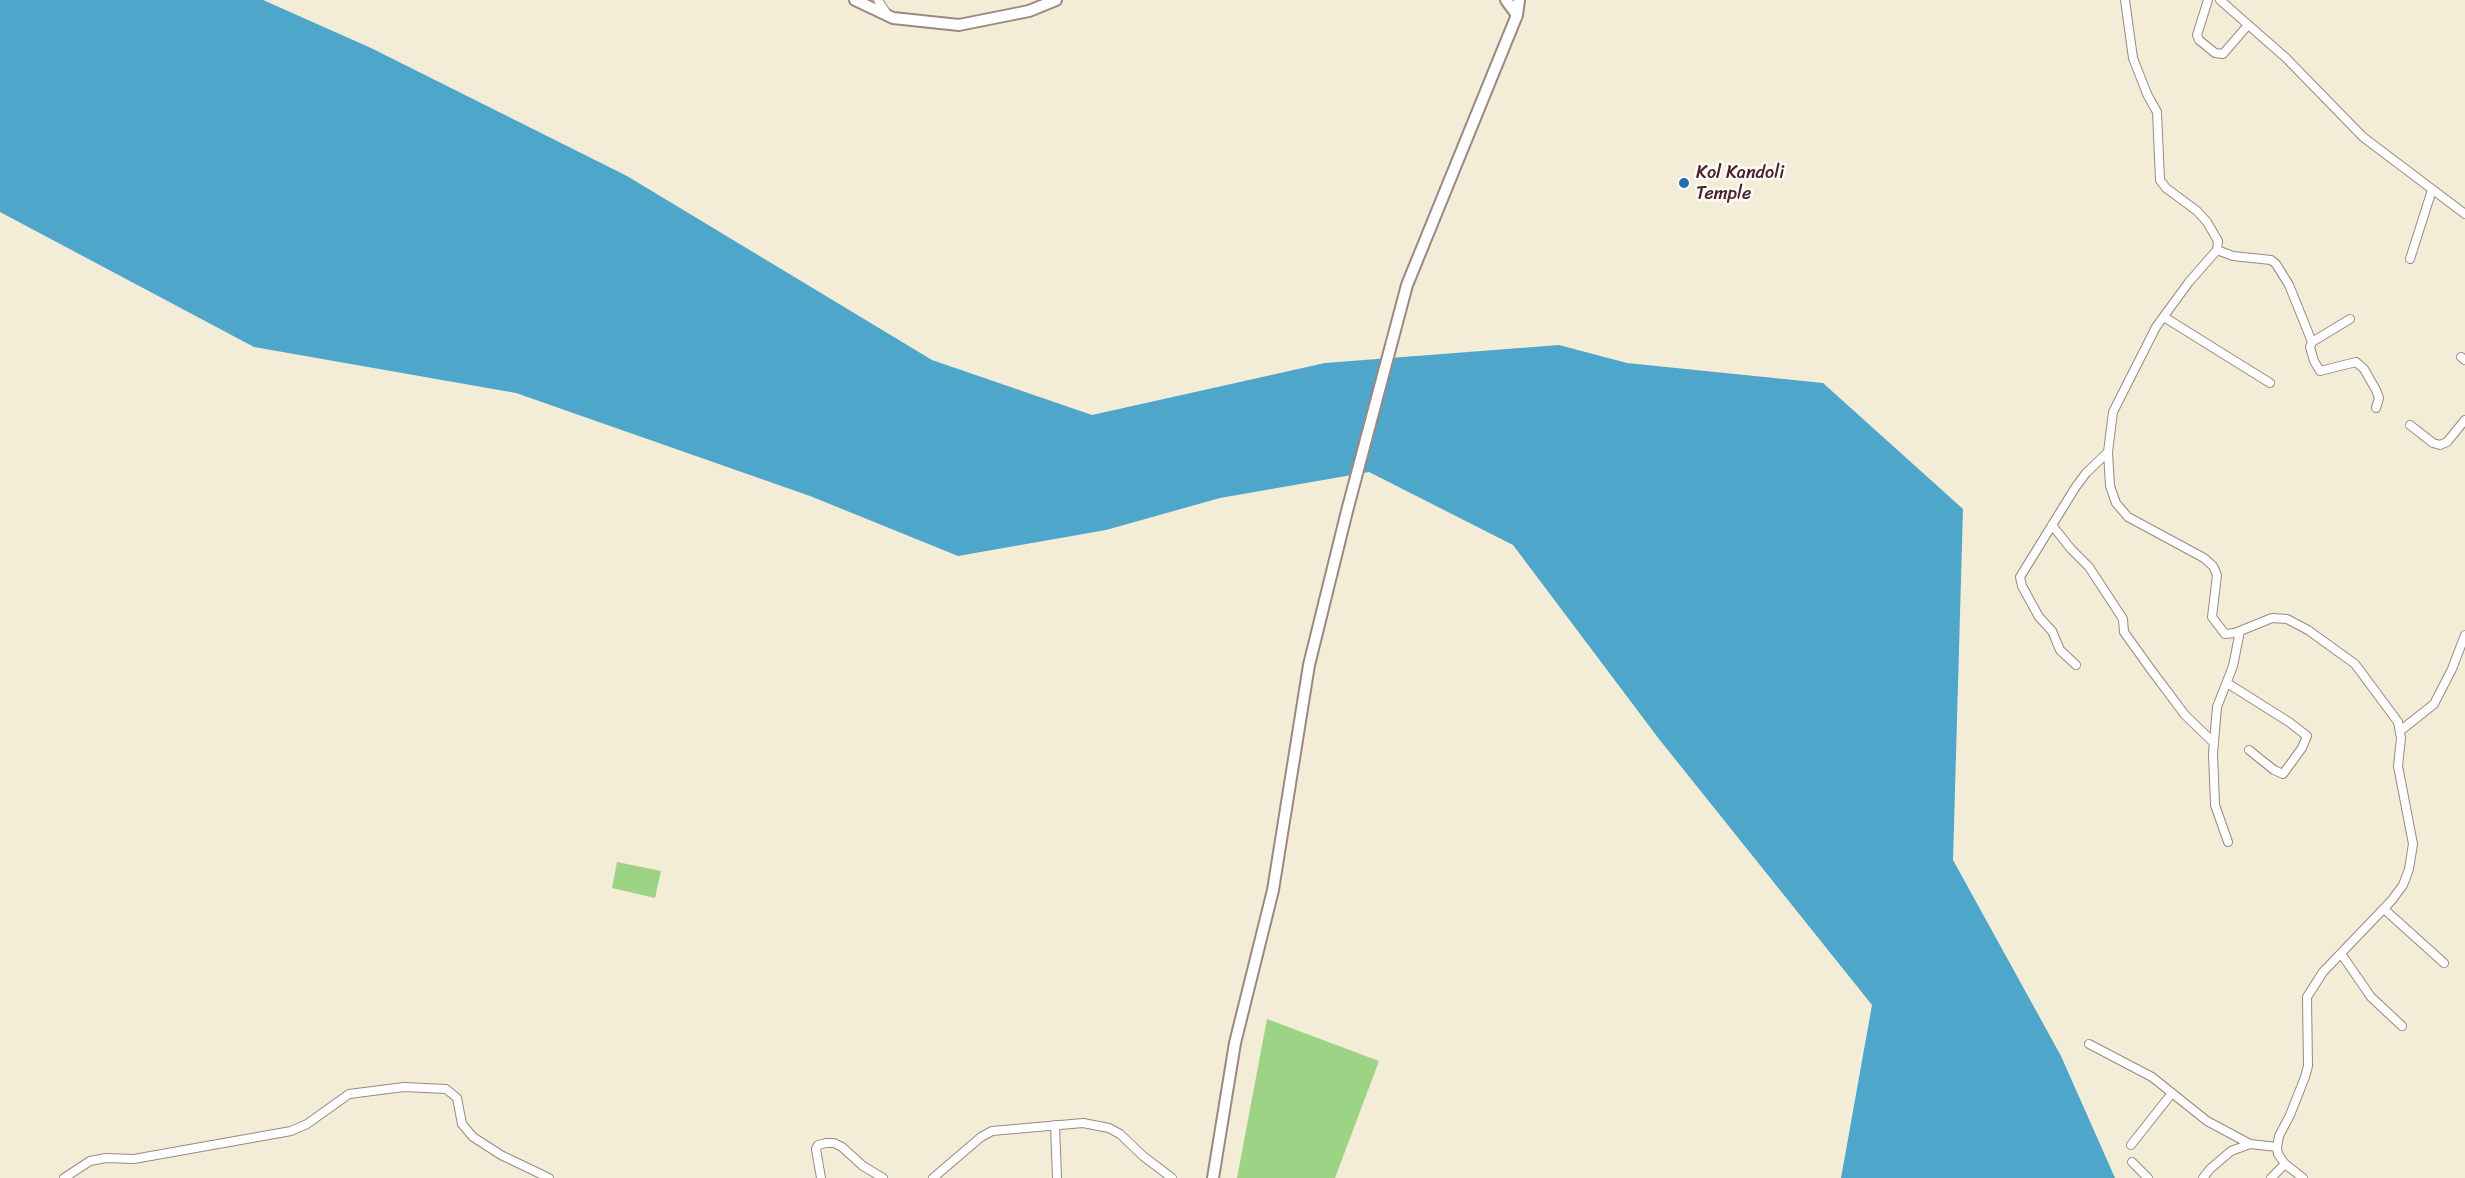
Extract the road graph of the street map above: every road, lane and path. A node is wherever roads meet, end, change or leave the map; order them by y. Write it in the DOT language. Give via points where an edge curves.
graph roads {
  1 [pos="855,0"];
  2 [pos="878,0"];
  3 [pos="1056,0"];
  4 [pos="1506,0"];
  5 [pos="1519,0"];
  6 [pos="2125,0"];
  7 [pos="2208,0"];
  8 [pos="2220,0"];
  9 [pos="1517,15"];
  10 [pos="888,16"];
  11 [pos="2248,25"];
  12 [pos="2432,190"];
  13 [pos="2465,214"];
  14 [pos="2217,250"];
  15 [pos="2410,259"];
  16 [pos="2164,317"];
  17 [pos="2350,319"];
  18 [pos="2312,342"];
  19 [pos="2270,383"];
  20 [pos="2376,408"];
  21 [pos="2465,420"];
  22 [pos="2410,425"];
  23 [pos="2108,452"];
  24 [pos="2052,525"];
  25 [pos="2240,631"];
  26 [pos="2465,635"];
  27 [pos="2076,665"];
  28 [pos="2227,683"];
  29 [pos="2400,731"];
  30 [pos="2214,743"];
  31 [pos="2249,750"];
  32 [pos="2228,842"];
  33 [pos="2384,909"];
  34 [pos="2342,955"];
  35 [pos="2444,963"];
  36 [pos="2402,1026"];
  37 [pos="2089,1044"];
  38 [pos="2172,1093"];
  39 [pos="1055,1125"];
  40 [pos="2250,1144"];
  41 [pos="2131,1145"];
  42 [pos="2277,1147"];
  43 [pos="2132,1162"];
  44 [pos="2285,1164"];
  45 [pos="64,1178"];
  46 [pos="549,1178"];
  47 [pos="821,1178"];
  48 [pos="883,1178"];
  49 [pos="933,1178"];
  50 [pos="1057,1178"];
  51 [pos="1172,1178"];
  52 [pos="1213,1178"];
  53 [pos="2148,1178"];
  54 [pos="2203,1178"];
  55 [pos="2271,1178"];
  56 [pos="2303,1178"];
  1 -- 10 [label="main road"];
  2 -- 10 [label="street"];
  3 -- 10 [label="main road" via="1029,11 959,25"];
  4 -- 9 [label="main road"];
  5 -- 9 [label="main road"];
  6 -- 14 [label="street" via="2133,58 2157,112 2160,180 2207,222 2218,241"];
  7 -- 11 [label="street" via="2197,35 2215,53 2223,54"];
  8 -- 11 [label="street"];
  9 -- 52 [label="main road" via="1407,285 1347,511 1309,665 1273,890 1234,1043"];
  11 -- 12 [label="street" via="2363,137"];
  12 -- 13 [label="street"];
  12 -- 15 [label="street"];
  14 -- 16 [label="street"];
  14 -- 18 [label="street" via="2276,264 2289,285"];
  16 -- 19 [label="street"];
  16 -- 23 [label="street" via="2113,412"];
  17 -- 18 [label="street"];
  18 -- 20 [label="street" via="2310,347 2320,371 2358,363 2376,390"];
  21 -- 22 [label="street" via="2440,446"];
  23 -- 24 [label="street" via="2086,473"];
  23 -- 25 [label="street" via="2110,486 2116,503 2128,517 2213,566 2217,575 2211,617 2225,634"];
  24 -- 27 [label="street" via="2020,577 2060,650"];
  24 -- 30 [label="street" via="2090,567 2123,619 2124,632 2140,655 2186,715"];
  25 -- 28 [label="street"];
  25 -- 29 [label="street" via="2272,618 2287,619 2308,630 2355,664 2398,722"];
  26 -- 29 [label="street" via="2434,704"];
  28 -- 30 [label="street" via="2217,708"];
  28 -- 31 [label="street" via="2307,736 2283,774"];
  29 -- 33 [label="street" via="2398,766 2413,844 2403,885"];
  30 -- 32 [label="street" via="2215,805"];
  33 -- 34 [label="street"];
  33 -- 35 [label="street"];
  34 -- 36 [label="street" via="2371,997"];
  34 -- 42 [label="street" via="2315,982 2307,997 2306,1077"];
  37 -- 38 [label="street" via="2152,1077"];
  38 -- 40 [label="street" via="2207,1120"];
  38 -- 41 [label="street"];
  39 -- 49 [label="street" via="992,1131"];
  39 -- 50 [label="street"];
  39 -- 51 [label="street" via="1083,1123 1109,1128"];
  40 -- 42 [label="street"];
  40 -- 54 [label="street" via="2231,1151"];
  42 -- 44 [label="street"];
  43 -- 53 [label="street"];
  44 -- 55 [label="street"];
  44 -- 56 [label="street"];
  45 -- 46 [label="street" via="90,1161 134,1159 291,1131 350,1094 405,1087 446,1089 457,1098 462,1124 473,1137"];
  47 -- 48 [label="street" via="816,1149 818,1145 834,1143"];
}
